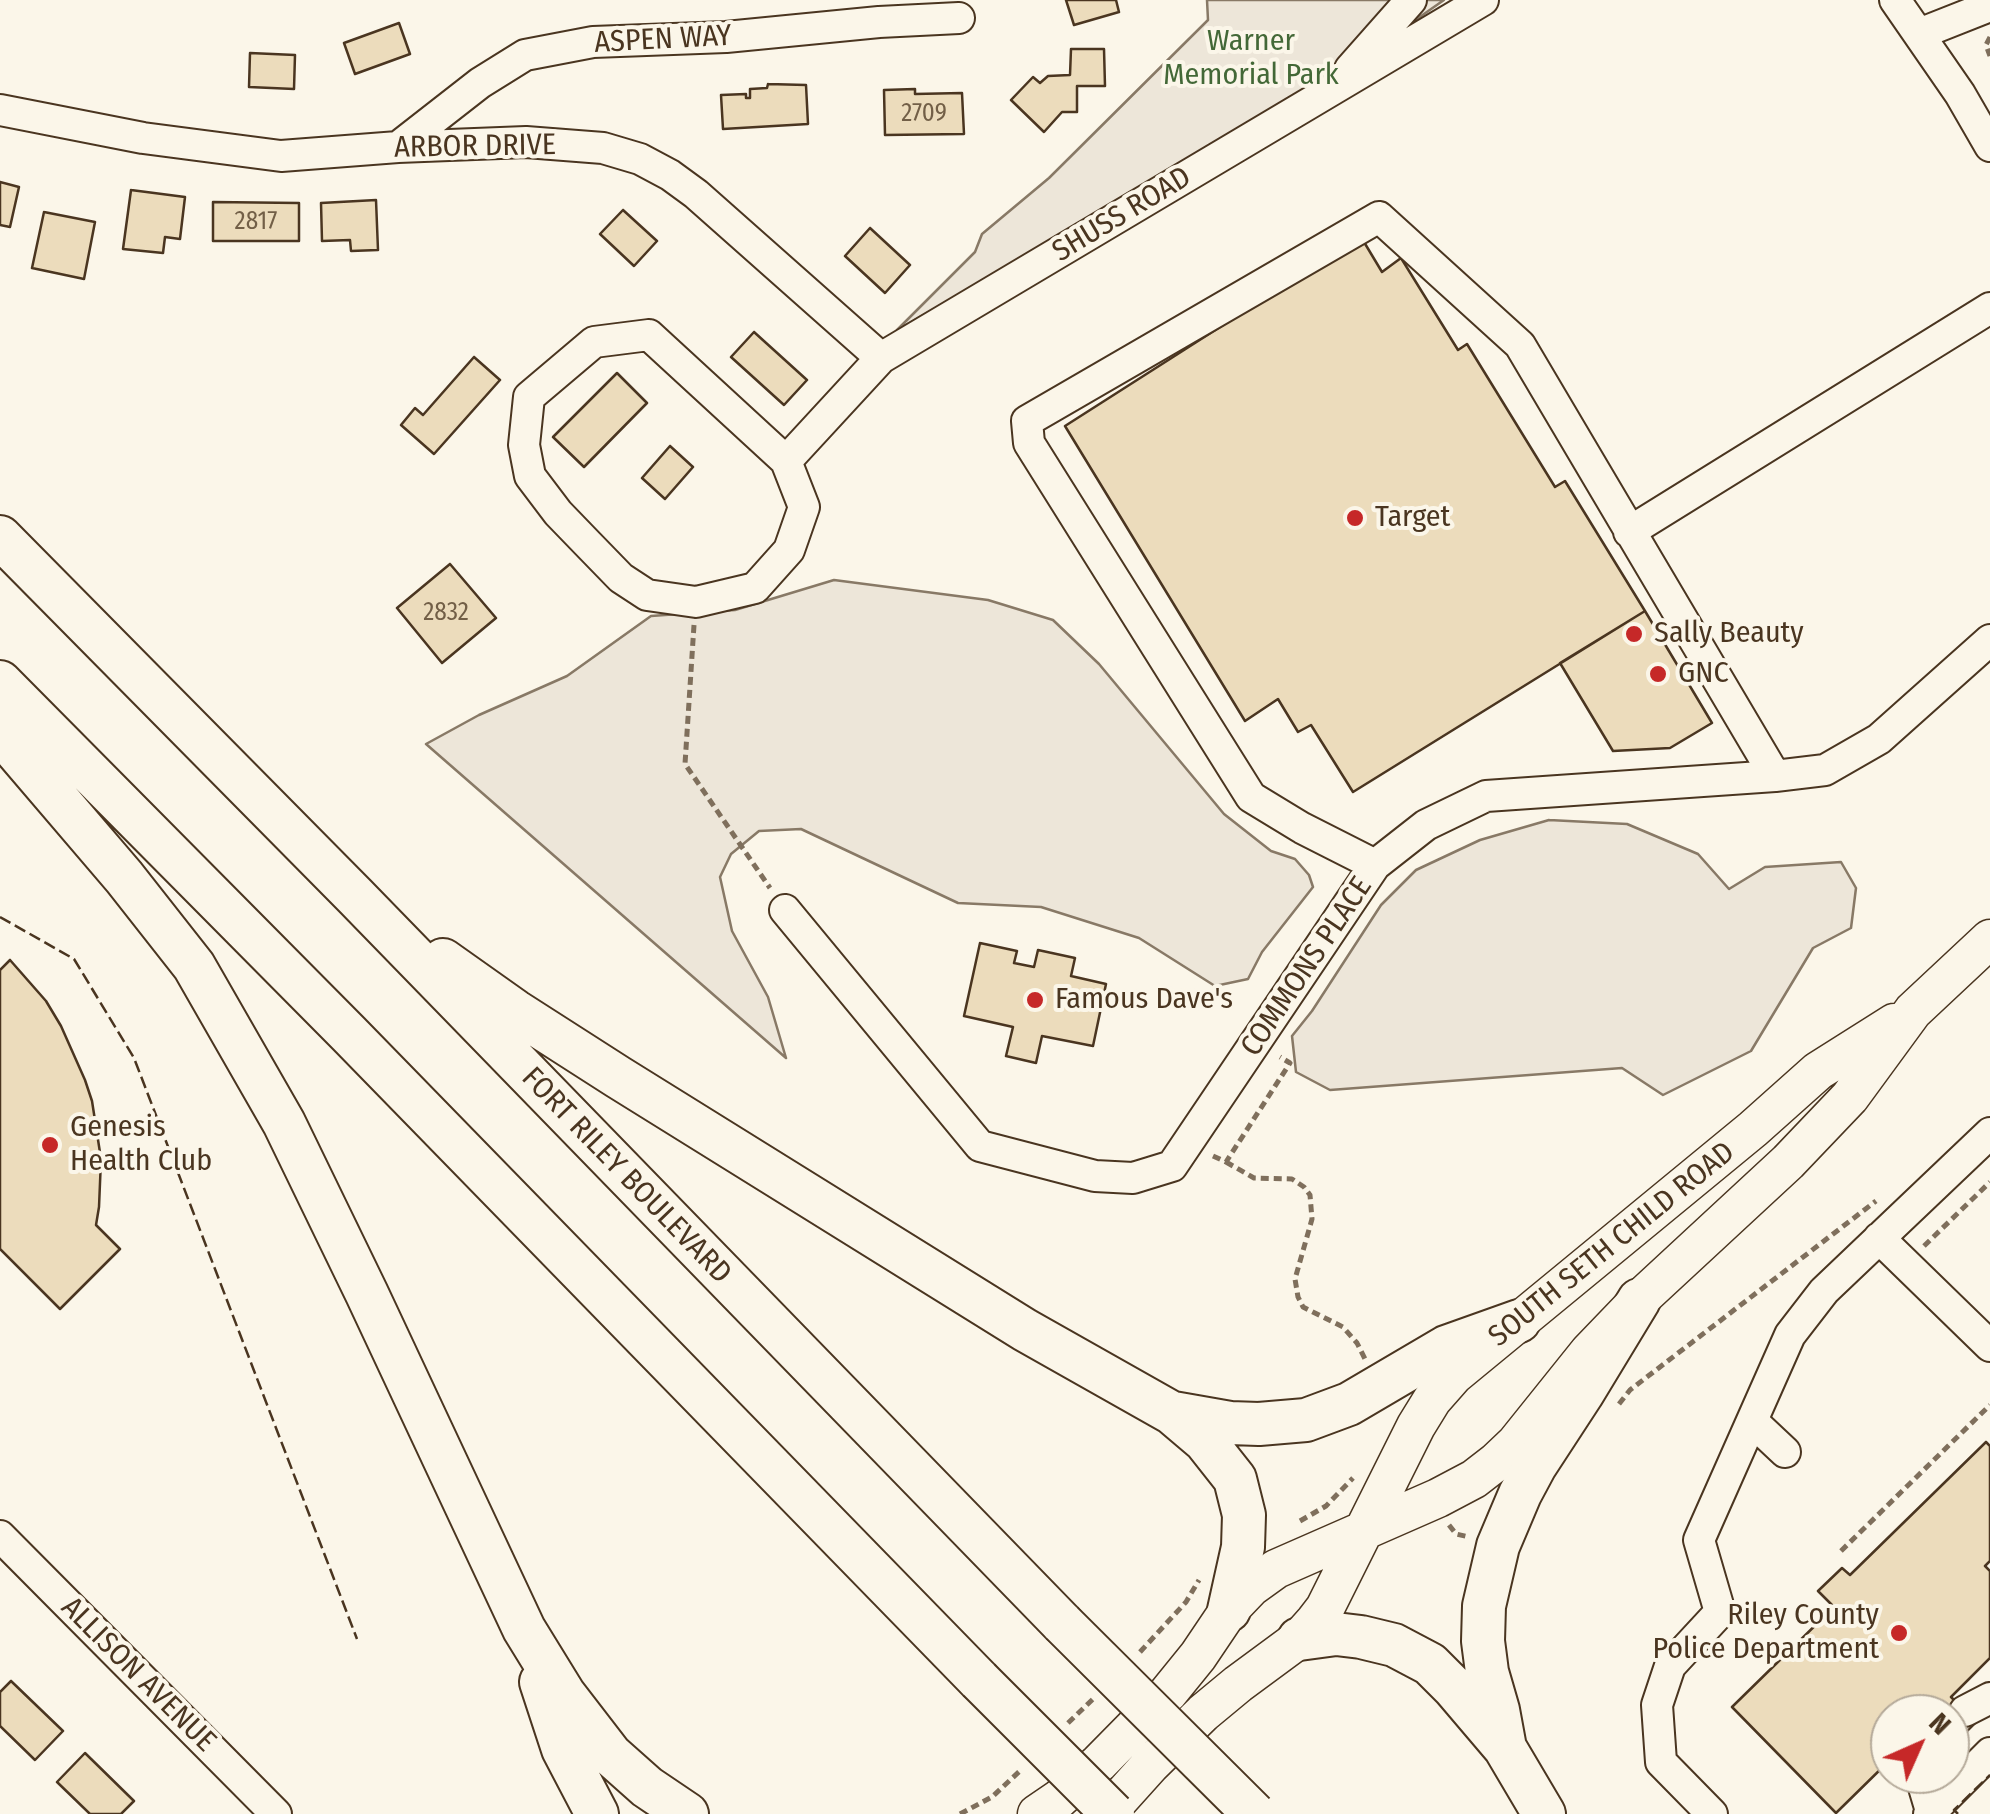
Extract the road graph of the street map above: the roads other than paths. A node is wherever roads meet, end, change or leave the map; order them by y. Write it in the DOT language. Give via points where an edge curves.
graph roads {
  1 [pos="1411,0"];
  2 [pos="1483,0"];
  3 [pos="1895,0"];
  4 [pos="1990,6"];
  5 [pos="959,18"];
  6 [pos="1918,34"];
  7 [pos="1331,92"];
  8 [pos="0,110"];
  9 [pos="1988,137"];
  10 [pos="398,147"];
  11 [pos="1990,308"];
  12 [pos="881,358"];
  13 [pos="786,461"];
  14 [pos="1629,532"];
  15 [pos="0,537"];
  16 [pos="1990,640"];
  17 [pos="0,682"];
  18 [pos="0,732"];
  19 [pos="1775,776"];
  20 [pos="1376,865"];
  21 [pos="355,896"];
  22 [pos="785,910"];
  23 [pos="1990,939"];
  24 [pos="1913,1011"];
  25 [pos="1990,1133"];
  26 [pos="1888,1229"];
  27 [pos="1639,1300"];
  28 [pos="1518,1321"];
  29 [pos="1990,1346"];
  30 [pos="1172,1412"];
  31 [pos="1752,1421"];
  32 [pos="1785,1452"];
  33 [pos="1366,1528"];
  34 [pos="0,1536"];
  35 [pos="1229,1610"];
  36 [pos="524,1629"];
  37 [pos="1299,1639"];
  38 [pos="1505,1748"];
  39 [pos="1990,1752"];
  40 [pos="1930,1813"];
  41 [pos="276,1814"];
  42 [pos="597,1814"];
  43 [pos="687,1814"];
  44 [pos="1036,1814"];
  45 [pos="1109,1814"];
  46 [pos="1254,1814"];
  47 [pos="1544,1814"];
  48 [pos="1712,1814"];
  1 -- 7 [label="street"];
  2 -- 7 [label="street, SHUSS ROAD"];
  3 -- 6 [label="street"];
  4 -- 6 [label="street"];
  5 -- 10 [label="street, ASPEN WAY" via="593,42 525,55"];
  6 -- 9 [label="street"];
  7 -- 12 [label="street, SHUSS ROAD"];
  8 -- 10 [label="street, ARBOR DRIVE" via="281,156"];
  10 -- 12 [label="street, ARBOR DRIVE" via="526,142 640,158 696,194"];
  11 -- 14 [label="street"];
  12 -- 13 [label="street, SHUSS ROAD"];
  13 -- 13 [label="street" via="804,507 789,550 755,588 696,602 647,595 622,578 530,476 524,445 529,396 594,342 649,336"];
  14 -- 19 [label="street"];
  14 -- 20 [label="street" via="1520,345 1379,217 1026,421 1029,444 1251,796"];
  15 -- 21 [label="highway, FORT RILEY BOULEVARD"];
  16 -- 19 [label="street, COMMONS PLACE" via="1879,739 1825,770"];
  17 -- 45 [label="highway, bridge"];
  18 -- 36 [label="highway" via="194,966 284,1123"];
  19 -- 20 [label="street, COMMONS PLACE" via="1486,796 1426,825"];
  20 -- 22 [label="street, COMMONS PLACE" via="1172,1166 1133,1178 1095,1176 980,1146"];
  21 -- 30 [label="highway" via="618,1077 1024,1330"];
  21 -- 46 [label="highway, FORT RILEY BOULEVARD, bridge"];
  23 -- 24 [label="main road, SOUTH SETH CHILD ROAD"];
  24 -- 27 [label="main road, SOUTH SETH CHILD ROAD" via="1850,1097"];
  24 -- 28 [label="main road, SOUTH SETH CHILD ROAD" via="1818,1071"];
  25 -- 26 [label="street"];
  26 -- 29 [label="street"];
  26 -- 31 [label="street" via="1790,1335"];
  27 -- 33 [label="main road, SOUTH SETH CHILD ROAD" via="1496,1462 1438,1498"];
  27 -- 38 [label="highway" via="1535,1466 1498,1546 1483,1641"];
  28 -- 30 [label="highway" via="1446,1347 1365,1396 1306,1420 1230,1423"];
  28 -- 33 [label="main road, SOUTH SETH CHILD ROAD" via="1432,1400"];
  30 -- 35 [label="highway" via="1235,1479 1243,1547"];
  31 -- 32 [label="street"];
  31 -- 48 [label="street" via="1699,1540 1720,1612 1670,1666 1657,1706 1661,1762"];
  33 -- 35 [label="main road, SOUTH SETH CHILD ROAD" via="1276,1569"];
  33 -- 37 [label="main road, SOUTH SETH CHILD ROAD" via="1325,1608"];
  34 -- 41 [label="street, ALLISON AVENUE"];
  35 -- 44 [label="main road, SOUTH SETH CHILD ROAD" via="1168,1693 1100,1763"];
  36 -- 42 [label="highway" via="564,1749"];
  36 -- 43 [label="highway" via="611,1755"];
  37 -- 38 [label="highway" via="1348,1635 1394,1645 1430,1664"];
  37 -- 45 [label="main road, SOUTH SETH CHILD ROAD" via="1203,1713"];
  38 -- 47 [label="highway"];
  39 -- 40 [label="street"];
}
